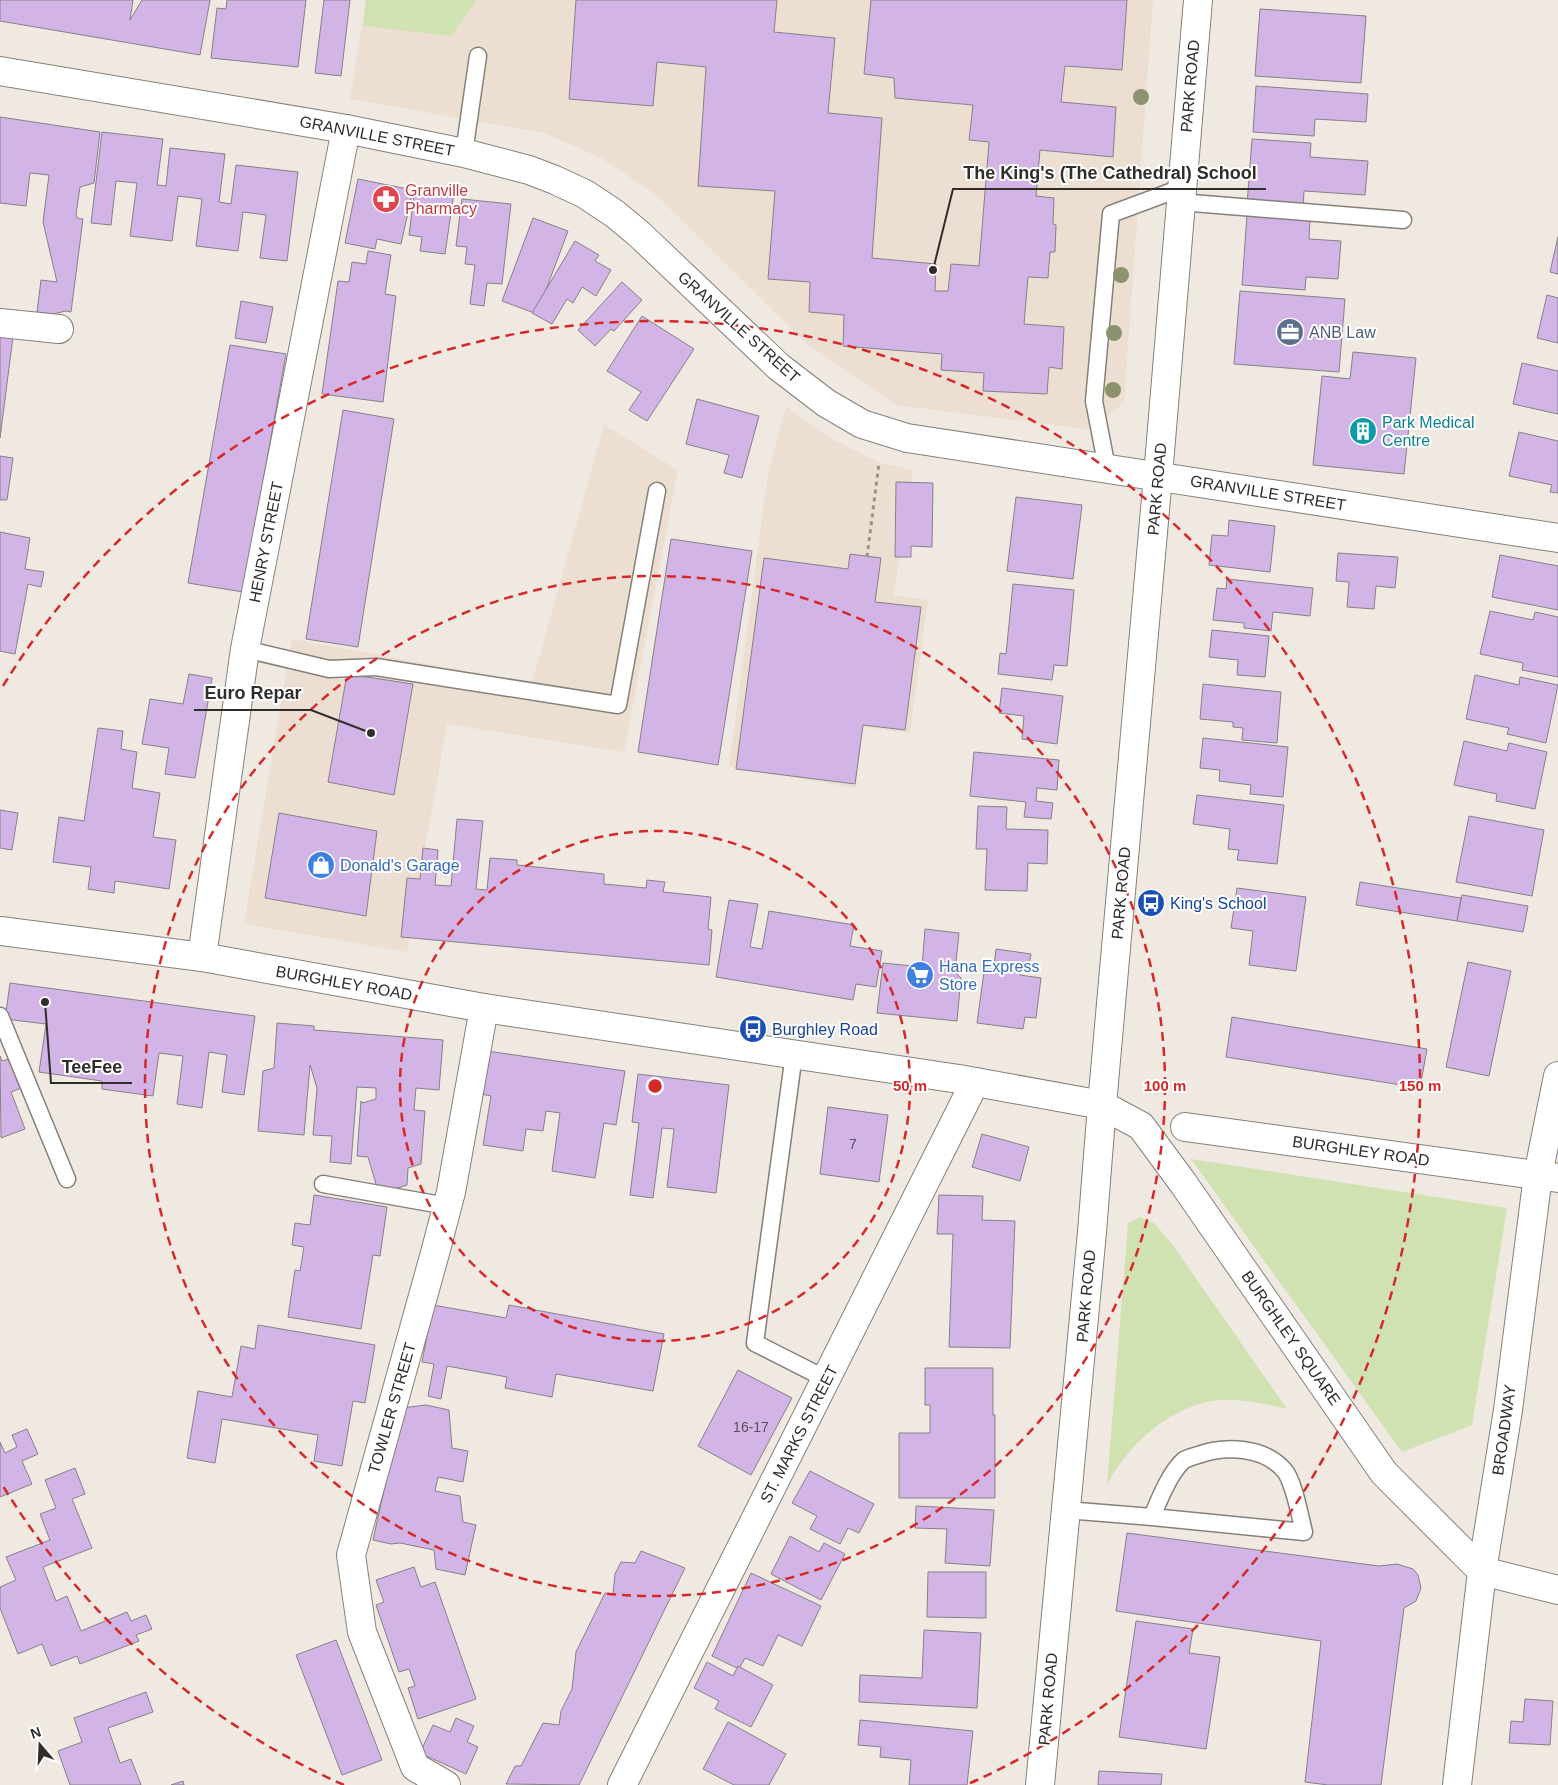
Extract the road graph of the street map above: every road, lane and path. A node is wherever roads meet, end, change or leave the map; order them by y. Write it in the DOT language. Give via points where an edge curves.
graph roads {
  1 [pos="1198,0"];
  2 [pos="478,56"];
  3 [pos="0,71"];
  4 [pos="346,129"];
  5 [pos="464,153"];
  6 [pos="1180,195"];
  7 [pos="1403,220"];
  8 [pos="0,323"];
  9 [pos="59,330"];
  10 [pos="880,456"];
  11 [pos="1107,468"];
  12 [pos="1158,476"];
  13 [pos="657,491"];
  14 [pos="1558,538"];
  15 [pos="867,556"];
  16 [pos="245,649"];
  17 [pos="0,931"];
  18 [pos="202,957"];
  19 [pos="484,1008"];
  20 [pos="0,1016"];
  21 [pos="794,1054"];
  22 [pos="1558,1076"];
  23 [pos="975,1082"];
  24 [pos="1102,1105"];
  25 [pos="1184,1128"];
  26 [pos="1548,1177"];
  27 [pos="67,1179"];
  28 [pos="323,1184"];
  29 [pos="447,1206"];
  30 [pos="826,1379"];
  31 [pos="1066,1510"];
  32 [pos="1152,1517"];
  33 [pos="1482,1571"];
  34 [pos="1558,1590"];
  35 [pos="446,1785"];
  36 [pos="622,1785"];
  37 [pos="1040,1785"];
  38 [pos="1457,1785"];
  1 -- 6 [label="street, PARK ROAD"];
  2 -- 5 [label="lane"];
  3 -- 4 [label="street, GRANVILLE STREET"];
  4 -- 5 [label="street, GRANVILLE STREET"];
  4 -- 16 [label="street, HENRY STREET"];
  5 -- 11 [label="street, GRANVILLE STREET" via="529,170 586,194 639,234 779,367 862,424 907,438"];
  6 -- 7 [label="lane"];
  6 -- 11 [label="lane" via="1111,214 1094,401"];
  6 -- 12 [label="street, PARK ROAD"];
  8 -- 9 [label="street"];
  10 -- 15 [label="path"];
  11 -- 12 [label="street, GRANVILLE STREET"];
  12 -- 14 [label="street, GRANVILLE STREET"];
  12 -- 24 [label="street, PARK ROAD"];
  13 -- 16 [label="lane" via="618,705 376,666 330,670"];
  16 -- 18 [label="street, HENRY STREET"];
  17 -- 18 [label="street, BURGHLEY ROAD"];
  18 -- 19 [label="street, BURGHLEY ROAD"];
  19 -- 21 [label="street, BURGHLEY ROAD"];
  19 -- 29 [label="street, TOWLER STREET"];
  20 -- 27 [label="lane"];
  21 -- 23 [label="street, BURGHLEY ROAD"];
  21 -- 30 [label="lane" via="755,1342"];
  22 -- 26 [label="street, BROADWAY"];
  23 -- 24 [label="street, BURGHLEY ROAD"];
  23 -- 30 [label="street, ST. MARKS STREET"];
  24 -- 31 [label="street, PARK ROAD"];
  24 -- 33 [label="street, BURGHLEY SQUARE" via="1141,1126 1384,1473"];
  25 -- 26 [label="street, BURGHLEY ROAD"];
  26 -- 33 [label="street, BROADWAY"];
  28 -- 29 [label="lane"];
  29 -- 35 [label="street, TOWLER STREET" via="351,1555 362,1632 415,1767"];
  30 -- 36 [label="street, ST. MARKS STREET"];
  31 -- 32 [label="lane"];
  31 -- 37 [label="street, PARK ROAD"];
  32 -- 32 [label="lane" via="1285,1530 1304,1532 1286,1471 1270,1457 1238,1449 1209,1451 1184,1460 1168,1481"];
  33 -- 34 [label="street"];
  33 -- 38 [label="street, BROADWAY"];
}
